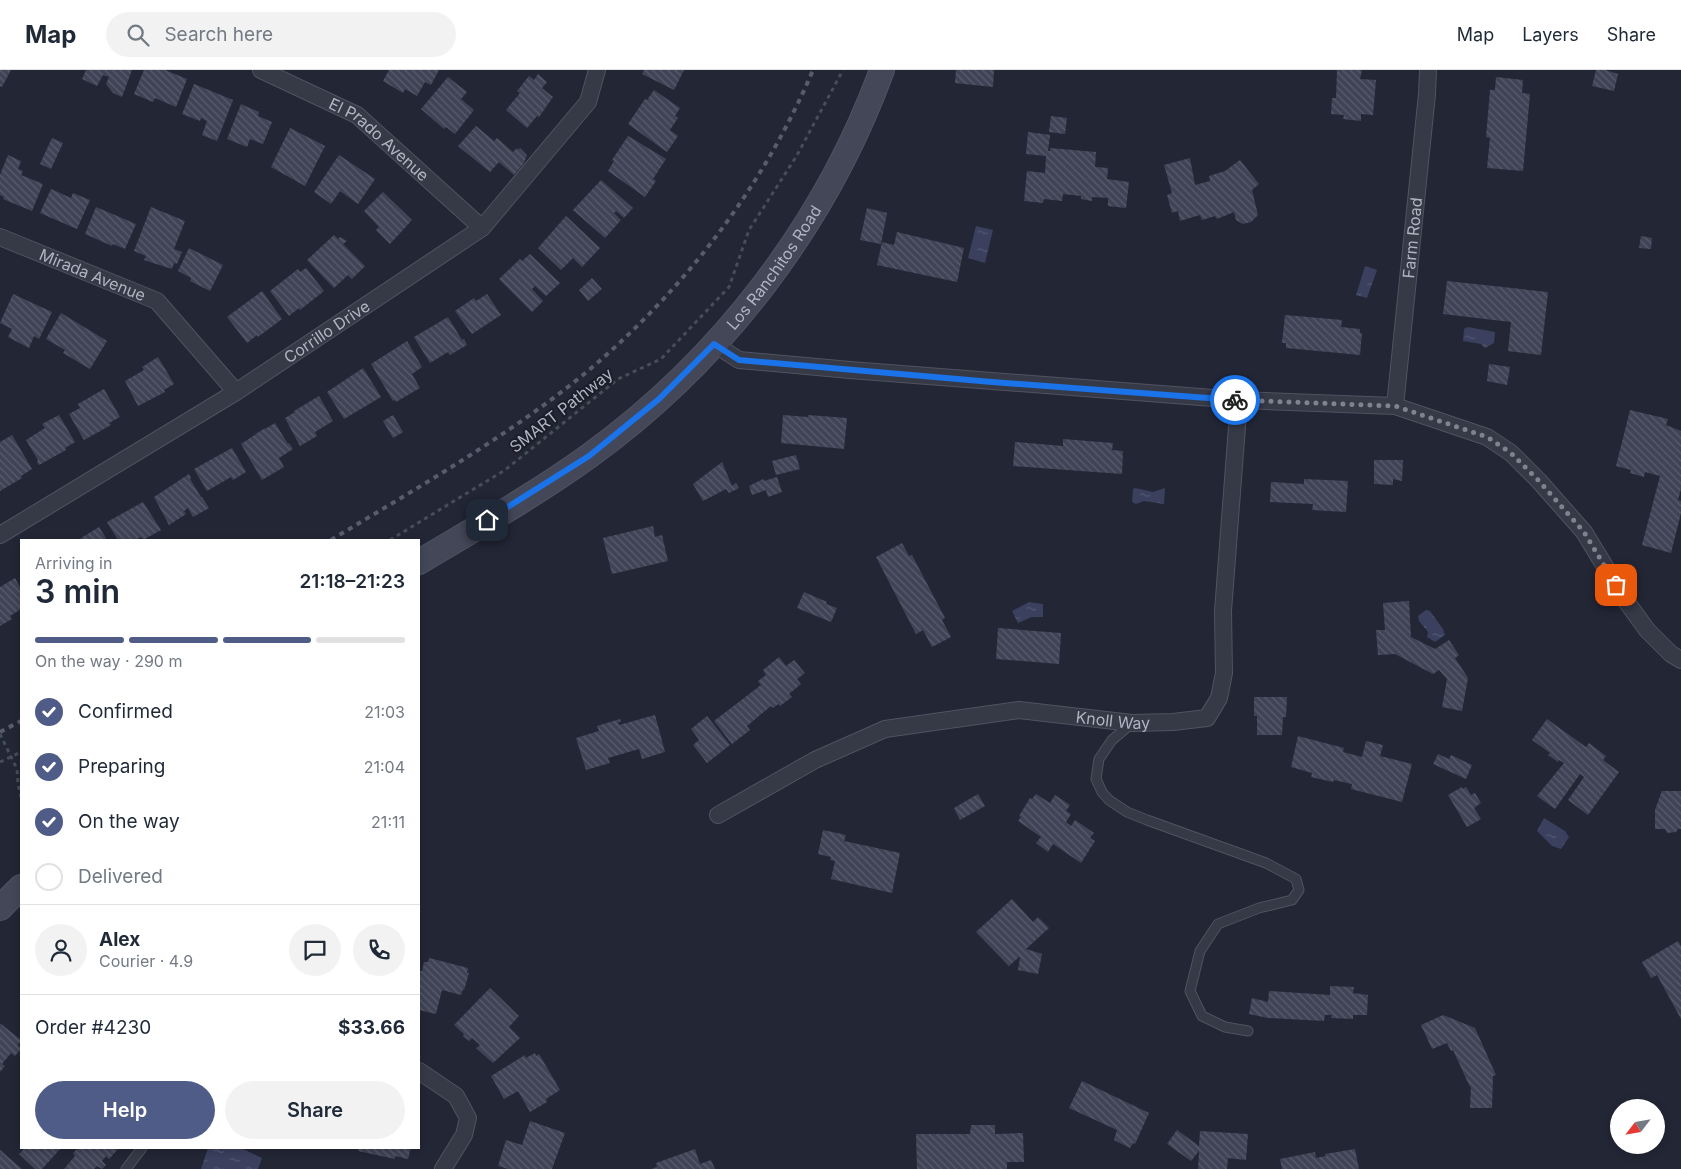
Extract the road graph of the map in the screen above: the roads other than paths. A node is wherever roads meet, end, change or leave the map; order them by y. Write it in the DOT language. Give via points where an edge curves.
graph roads {
  1 [pos="261,70"];
  2 [pos="597,70"];
  3 [pos="882,70"];
  4 [pos="1428,70"];
  5 [pos="482,228"];
  6 [pos="0,237"];
  7 [pos="714,344"];
  8 [pos="236,392"];
  9 [pos="1238,400"];
  10 [pos="1395,406"];
  11 [pos="0,535"];
  12 [pos="420,561"];
  13 [pos="1681,660"];
  14 [pos="1132,723"];
  15 [pos="718,815"];
  16 [pos="20,888"];
  17 [pos="0,908"];
  18 [pos="1248,1031"];
  19 [pos="420,1072"];
  20 [pos="141,1149"];
  21 [pos="126,1169"];
  22 [pos="443,1169"];
  1 -- 5 [label="street, El Prado Avenue" via="357,115"];
  2 -- 5 [label="street, Corrillo Drive" via="588,102"];
  3 -- 7 [label="main road, Los Ranchitos Road" via="844,160 816,210 768,280"];
  4 -- 10 [label="street, Farm Road"];
  5 -- 8 [label="street, Corrillo Drive"];
  6 -- 8 [label="street, Mirada Avenue" via="157,301"];
  7 -- 9 [label="street" via="739,360"];
  7 -- 12 [label="main road, Los Ranchitos Road" via="659,399 589,456"];
  8 -- 11 [label="street, Corrillo Drive"];
  9 -- 10 [label="street"];
  9 -- 14 [label="street, Knoll Way" via="1222,611 1224,673 1219,698 1207,718"];
  10 -- 13 [label="street" via="1487,437 1511,453 1588,536 1647,630"];
  14 -- 15 [label="street, Knoll Way" via="1019,710 886,729 815,760"];
  14 -- 18 [label="lane" via="1112,740 1099,758 1096,779 1109,800 1127,812 1266,863 1296,879 1300,890 1292,900 1259,908 1218,924 1200,951 1190,991 1202,1016 1225,1027"];
  16 -- 17 [label="main road"];
  19 -- 22 [label="street" via="456,1096 468,1118 464,1134"];
  20 -- 21 [label="lane"];
}
